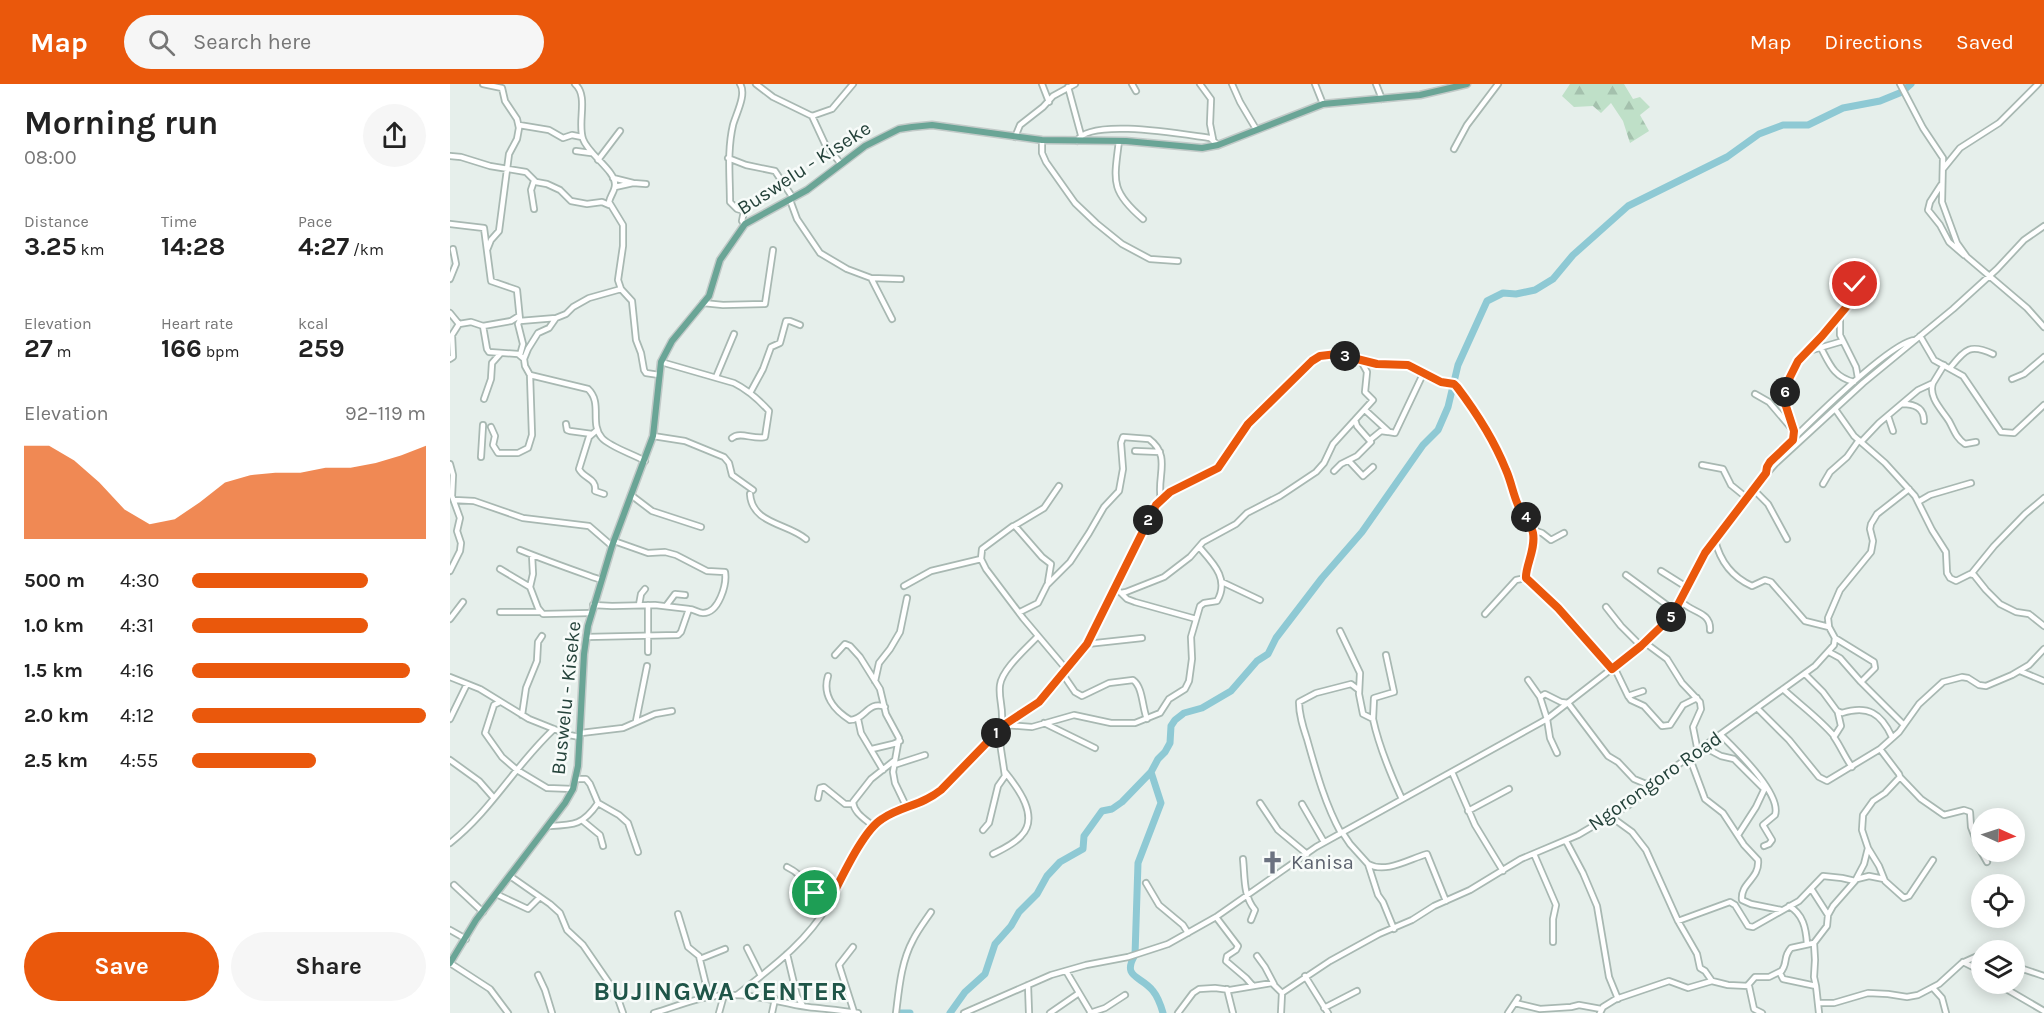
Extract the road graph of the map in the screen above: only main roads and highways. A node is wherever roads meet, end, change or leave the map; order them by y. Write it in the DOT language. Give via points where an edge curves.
graph roads {
  1 [pos="1463,85"];
  2 [pos="450,963"];
  1 -- 2 [label="main road, Buswelu - Kiseke" via="1420,95 1323,104 1202,148 1079,138 1042,140 932,125 899,129 865,146 792,199 745,224 720,260 712,289 672,341 661,362 653,436 613,544 586,637 581,735 573,789"];
}
